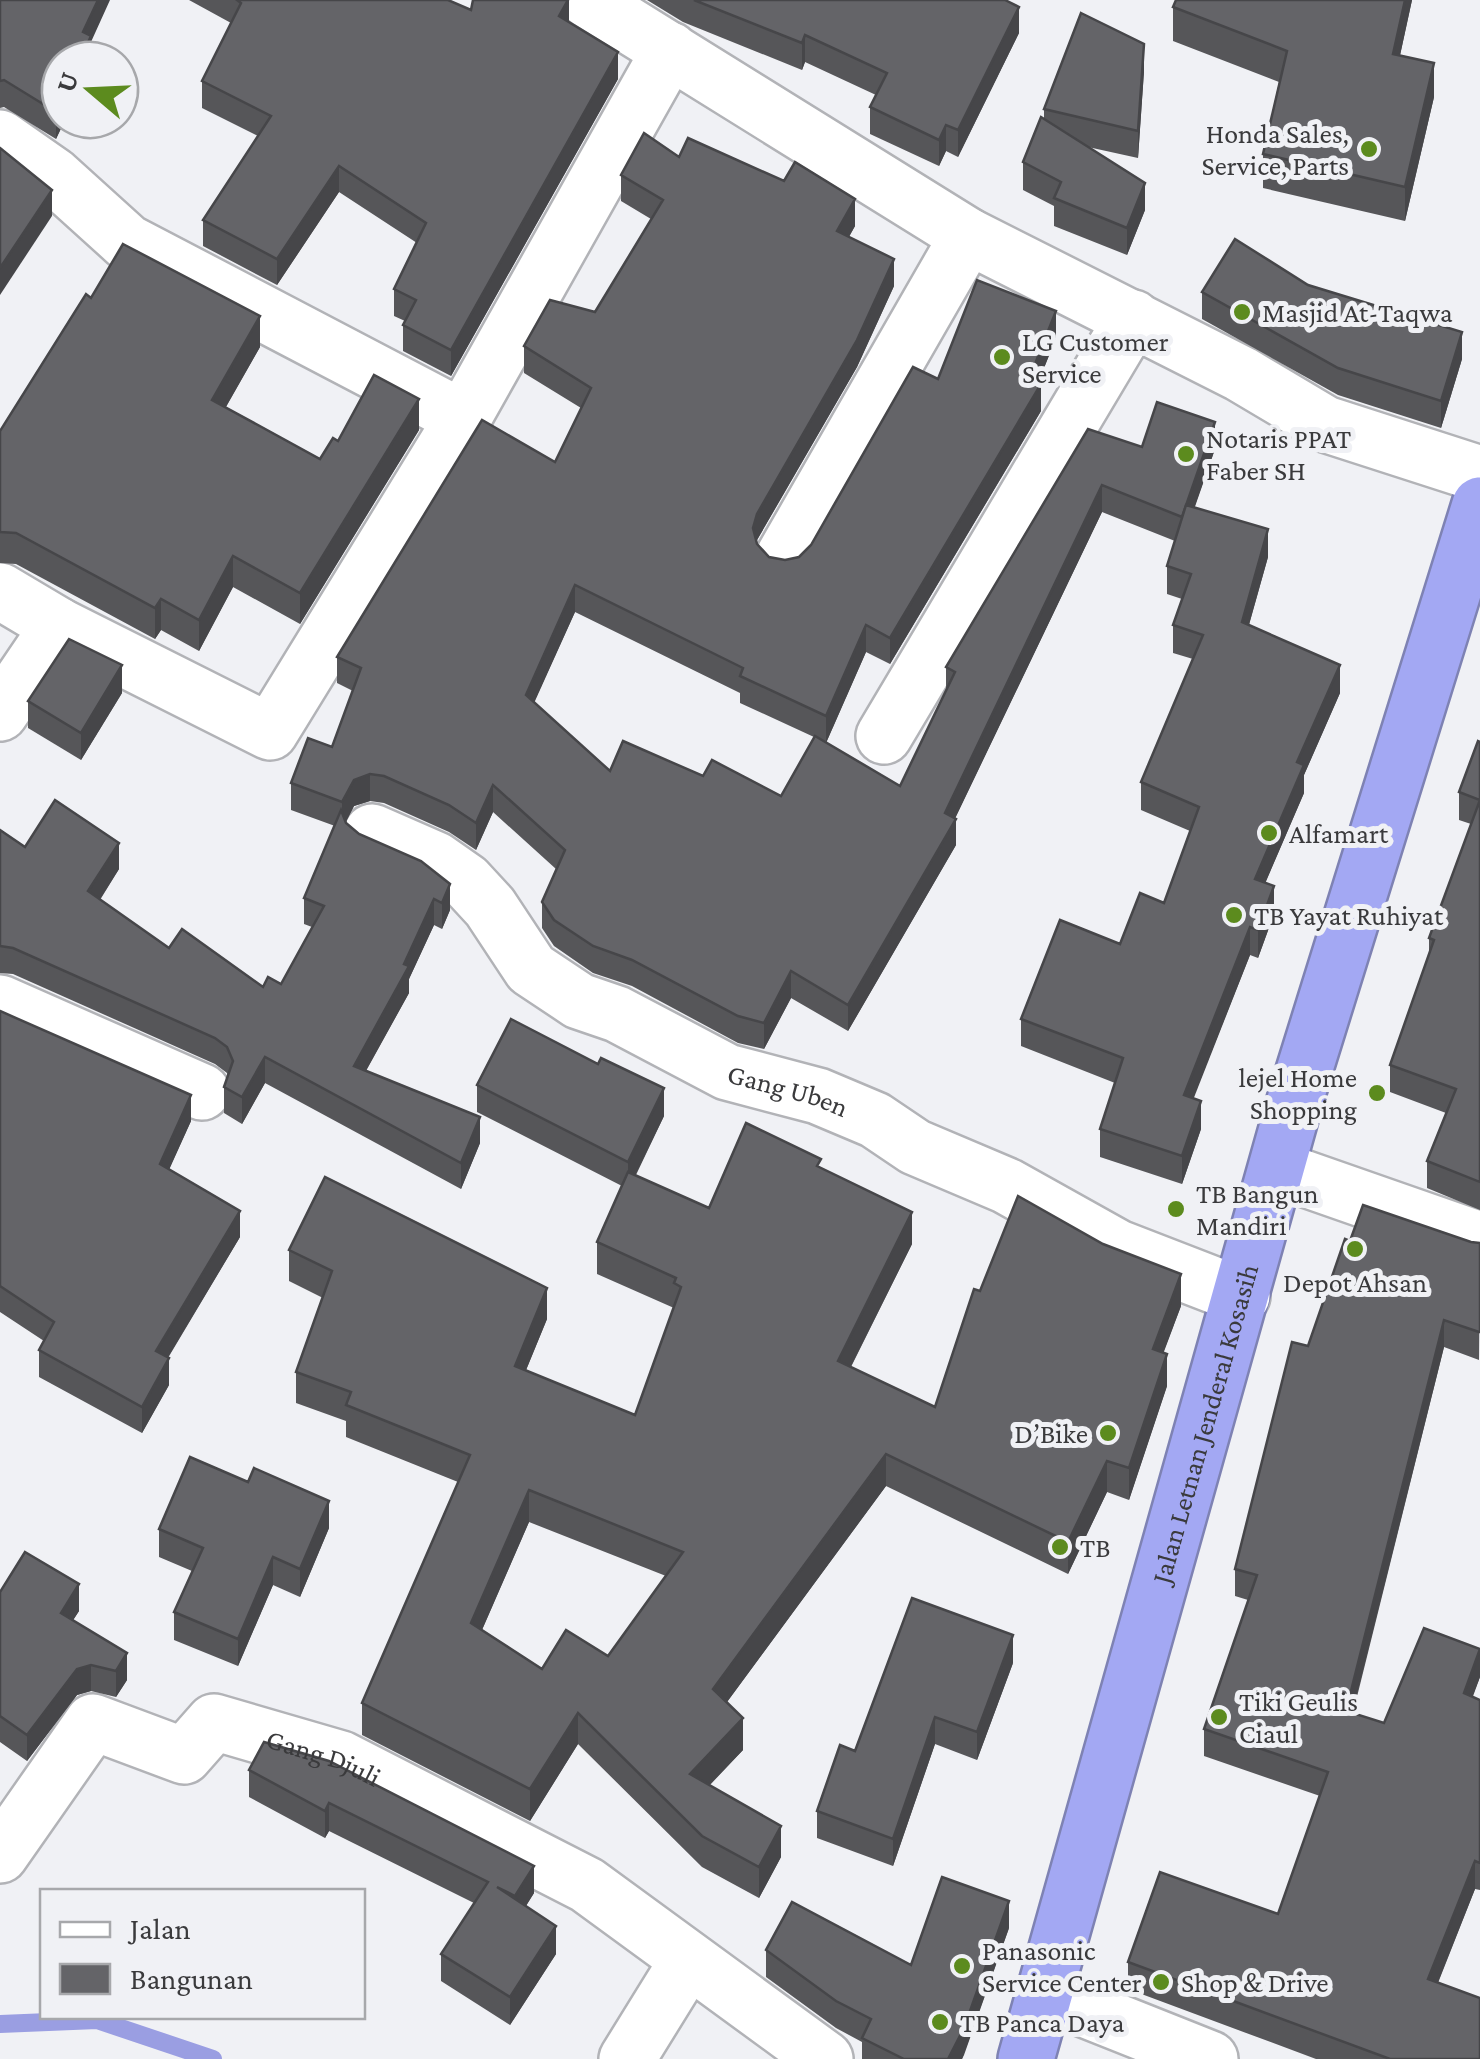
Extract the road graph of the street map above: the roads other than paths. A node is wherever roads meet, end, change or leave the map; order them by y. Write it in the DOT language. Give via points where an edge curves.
graph roads {
  1 [pos="588,0"];
  2 [pos="670,50"];
  3 [pos="0,138"];
  4 [pos="968,236"];
  5 [pos="1133,318"];
  6 [pos="463,418"];
  7 [pos="1479,508"];
  8 [pos="784,556"];
  9 [pos="0,591"];
  10 [pos="59,626"];
  11 [pos="0,713"];
  12 [pos="884,736"];
  13 [pos="372,832"];
  14 [pos="0,1003"];
  15 [pos="202,1092"];
  16 [pos="1277,1170"];
  17 [pos="1480,1240"];
  18 [pos="1242,1296"];
  19 [pos="0,1855"];
  20 [pos="687,1962"];
  21 [pos="1044,1993"];
  22 [pos="628,2059"];
  23 [pos="825,2059"];
  24 [pos="1026,2059"];
  25 [pos="1210,2059"];
  1 -- 2 [label="street"];
  2 -- 4 [label="street"];
  2 -- 6 [label="street"];
  3 -- 6 [label="street" via="53,174 128,242"];
  4 -- 5 [label="street"];
  4 -- 8 [label="street"];
  5 -- 7 [label="street"];
  5 -- 12 [label="street"];
  6 -- 10 [label="street" via="270,732"];
  7 -- 16 [label="highway, Jalan Letnan Jenderal Kosasih"];
  9 -- 10 [label="street"];
  10 -- 11 [label="street"];
  13 -- 18 [label="street, Gang Uben" via="466,881 532,969 579,1001 727,1072 860,1114 1118,1248"];
  14 -- 15 [label="street"];
  16 -- 17 [label="street"];
  16 -- 18 [label="highway, Jalan Letnan Jenderal Kosasih"];
  18 -- 21 [label="highway, Jalan Letnan Jenderal Kosasih"];
  19 -- 20 [label="street, Gang Djuli" via="92,1722 184,1756 214,1722 341,1759 587,1886"];
  20 -- 22 [label="street"];
  20 -- 23 [label="street, Gang Djuli"];
  21 -- 24 [label="highway, Jalan Letnan Jenderal Kosasih"];
  21 -- 25 [label="street"];
}
